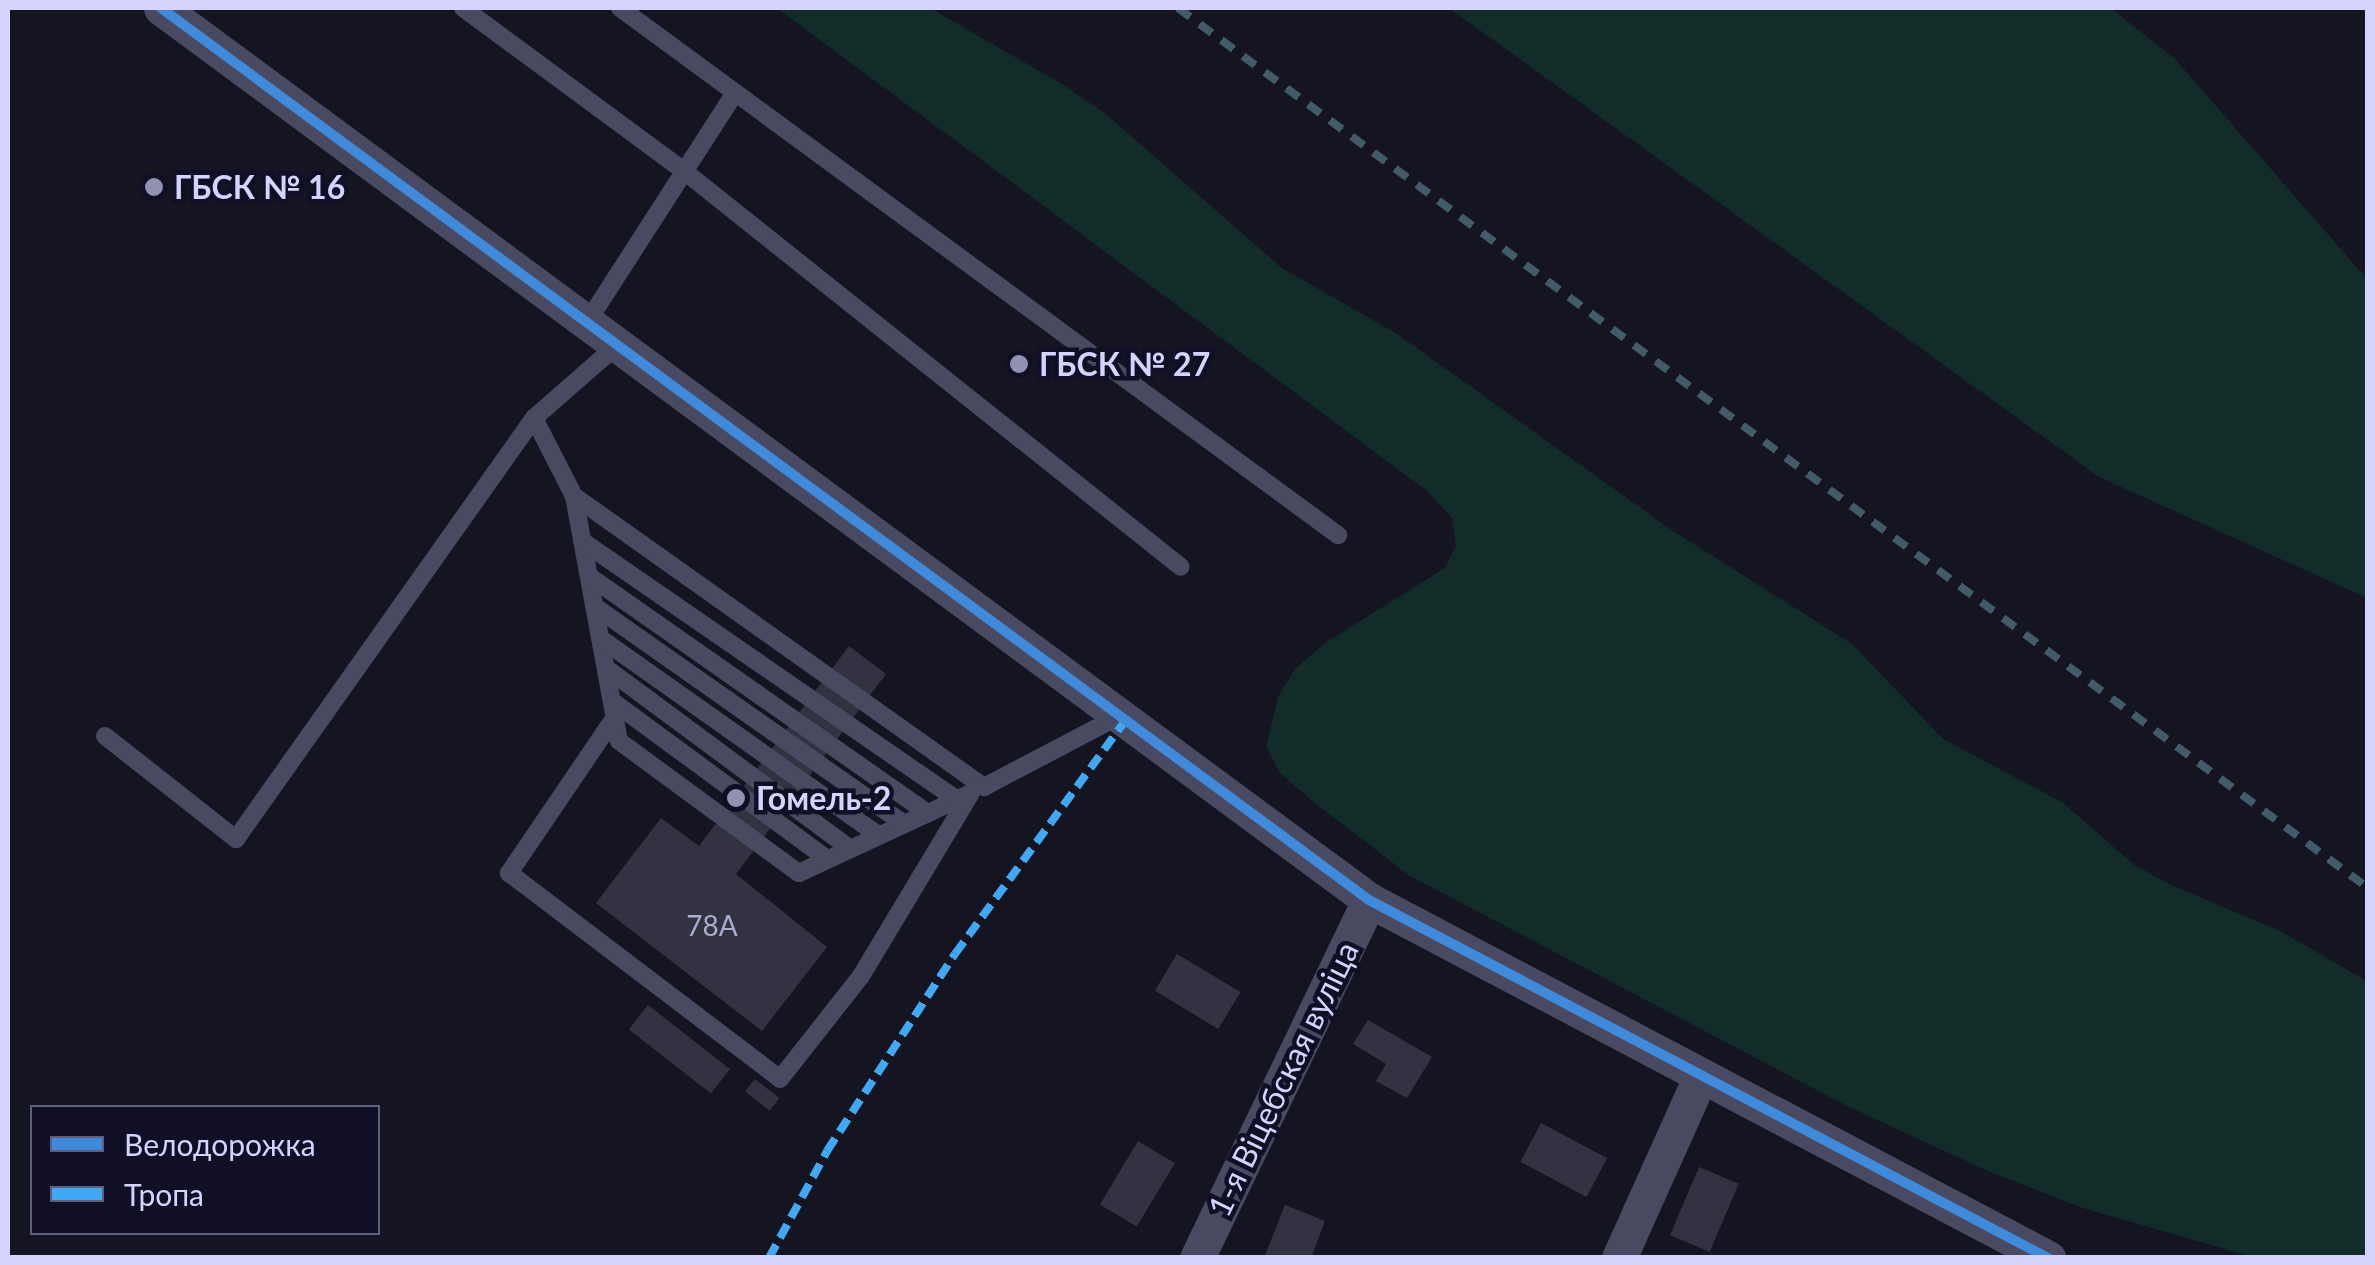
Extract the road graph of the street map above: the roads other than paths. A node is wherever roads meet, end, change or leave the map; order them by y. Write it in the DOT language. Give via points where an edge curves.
graph roads {
  1 [pos="160,8"];
  2 [pos="463,8"];
  3 [pos="620,8"];
  4 [pos="734,94"];
  5 [pos="684,171"];
  6 [pos="586,324"];
  7 [pos="616,346"];
  8 [pos="534,418"];
  9 [pos="574,496"];
  10 [pos="1338,535"];
  11 [pos="582,541"];
  12 [pos="1181,566"];
  13 [pos="588,576"];
  14 [pos="594,606"];
  15 [pos="600,638"];
  16 [pos="606,668"];
  17 [pos="614,709"];
  18 [pos="1119,716"];
  19 [pos="105,736"];
  20 [pos="971,794"];
  21 [pos="928,813"];
  22 [pos="904,824"];
  23 [pos="878,836"];
  24 [pos="849,848"];
  25 [pos="826,859"];
  26 [pos="1369,900"];
  27 [pos="1700,1078"];
  28 [pos="2046,1257"];
  29 [pos="1197,1258"];
  30 [pos="1619,1258"];
  1 -- 6 [label="street"];
  2 -- 5 [label="lane"];
  3 -- 4 [label="lane"];
  4 -- 5 [label="lane"];
  4 -- 10 [label="lane"];
  5 -- 6 [label="lane"];
  5 -- 12 [label="lane"];
  6 -- 7 [label="street"];
  7 -- 8 [label="lane"];
  7 -- 18 [label="street"];
  8 -- 9 [label="lane"];
  8 -- 19 [label="lane" via="236,838"];
  9 -- 11 [label="lane"];
  9 -- 20 [label="lane"];
  11 -- 13 [label="lane"];
  11 -- 20 [label="lane"];
  13 -- 14 [label="lane"];
  13 -- 21 [label="lane"];
  14 -- 15 [label="lane"];
  14 -- 22 [label="lane"];
  15 -- 16 [label="lane"];
  15 -- 23 [label="lane"];
  16 -- 17 [label="lane"];
  16 -- 24 [label="lane"];
  17 -- 20 [label="lane" via="509,873 780,1079 861,976"];
  17 -- 25 [label="lane"];
  17 -- 25 [label="lane" via="620,742 798,873"];
  18 -- 20 [label="lane"];
  18 -- 26 [label="street"];
  20 -- 21 [label="lane"];
  21 -- 22 [label="lane"];
  22 -- 23 [label="lane"];
  23 -- 24 [label="lane"];
  24 -- 25 [label="lane"];
  26 -- 27 [label="street"];
  26 -- 29 [label="street, 1-я Віцебская вуліца"];
  27 -- 28 [label="street"];
  27 -- 30 [label="street"];
}
